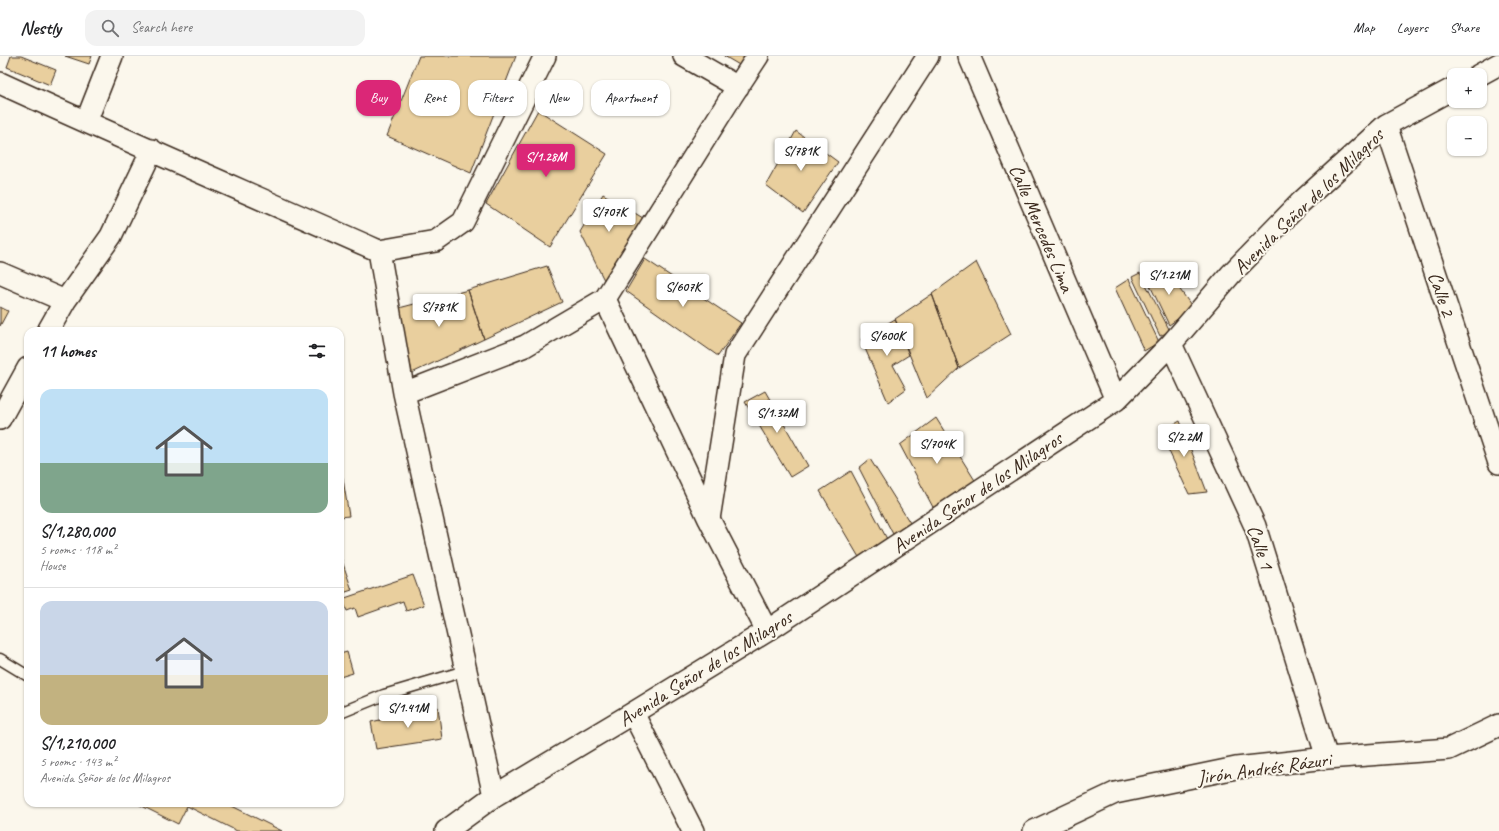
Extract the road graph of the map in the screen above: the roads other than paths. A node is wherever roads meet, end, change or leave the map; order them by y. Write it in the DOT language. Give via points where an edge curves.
graph roads {
  1 [pos="112,56"];
  2 [pos="545,56"];
  3 [pos="684,56"];
  4 [pos="758,56"];
  5 [pos="928,56"];
  6 [pos="969,56"];
  7 [pos="1499,64"];
  8 [pos="1487,70"];
  9 [pos="0,83"];
  10 [pos="738,87"];
  11 [pos="1447,92"];
  12 [pos="86,122"];
  13 [pos="1386,125"];
  14 [pos="152,150"];
  15 [pos="379,251"];
  16 [pos="0,273"];
  17 [pos="605,299"];
  18 [pos="65,301"];
  19 [pos="50,327"];
  20 [pos="1171,344"];
  21 [pos="24,375"];
  22 [pos="404,393"];
  23 [pos="1116,400"];
  24 [pos="0,419"];
  25 [pos="1499,463"];
  26 [pos="709,519"];
  27 [pos="767,631"];
  28 [pos="0,659"];
  29 [pos="465,671"];
  30 [pos="24,674"];
  31 [pos="344,711"];
  32 [pos="633,713"];
  33 [pos="1499,725"];
  34 [pos="1327,758"];
  35 [pos="494,796"];
  36 [pos="446,831"];
  37 [pos="693,831"];
  38 [pos="1034,831"];
  1 -- 12 [label="street"];
  2 -- 15 [label="street" via="462,222 436,241"];
  3 -- 10 [label="street"];
  4 -- 10 [label="street"];
  5 -- 26 [label="street" via="735,355"];
  6 -- 23 [label="street, Calle Mercedes Lima"];
  7 -- 8 [label="street"];
  9 -- 12 [label="street"];
  10 -- 17 [label="street"];
  11 -- 13 [label="street, Avenida Señor de los Milagros"];
  12 -- 14 [label="street"];
  13 -- 20 [label="street, Avenida Señor de los Milagros" via="1300,203 1231,274"];
  13 -- 25 [label="street, Calle 2"];
  14 -- 15 [label="street"];
  14 -- 18 [label="street" via="111,236"];
  15 -- 22 [label="street"];
  16 -- 18 [label="street"];
  17 -- 22 [label="street" via="525,346"];
  17 -- 26 [label="street"];
  18 -- 19 [label="street"];
  20 -- 23 [label="street, Avenida Señor de los Milagros"];
  20 -- 34 [label="street, Calle 1" via="1255,526"];
  21 -- 24 [label="street"];
  22 -- 29 [label="street"];
  23 -- 27 [label="street, Avenida Señor de los Milagros"];
  26 -- 27 [label="street"];
  27 -- 32 [label="street, Avenida Señor de los Milagros"];
  28 -- 30 [label="lane"];
  29 -- 31 [label="lane" via="384,695"];
  29 -- 35 [label="street"];
  32 -- 35 [label="street, Avenida Señor de los Milagros"];
  32 -- 37 [label="street"];
  33 -- 34 [label="street, Jirón Andrés Rázuri" via="1449,749"];
  34 -- 38 [label="street, Jirón Andrés Rázuri" via="1236,768 1115,793"];
  35 -- 36 [label="street, Avenida Señor de los Milagros"];
}
